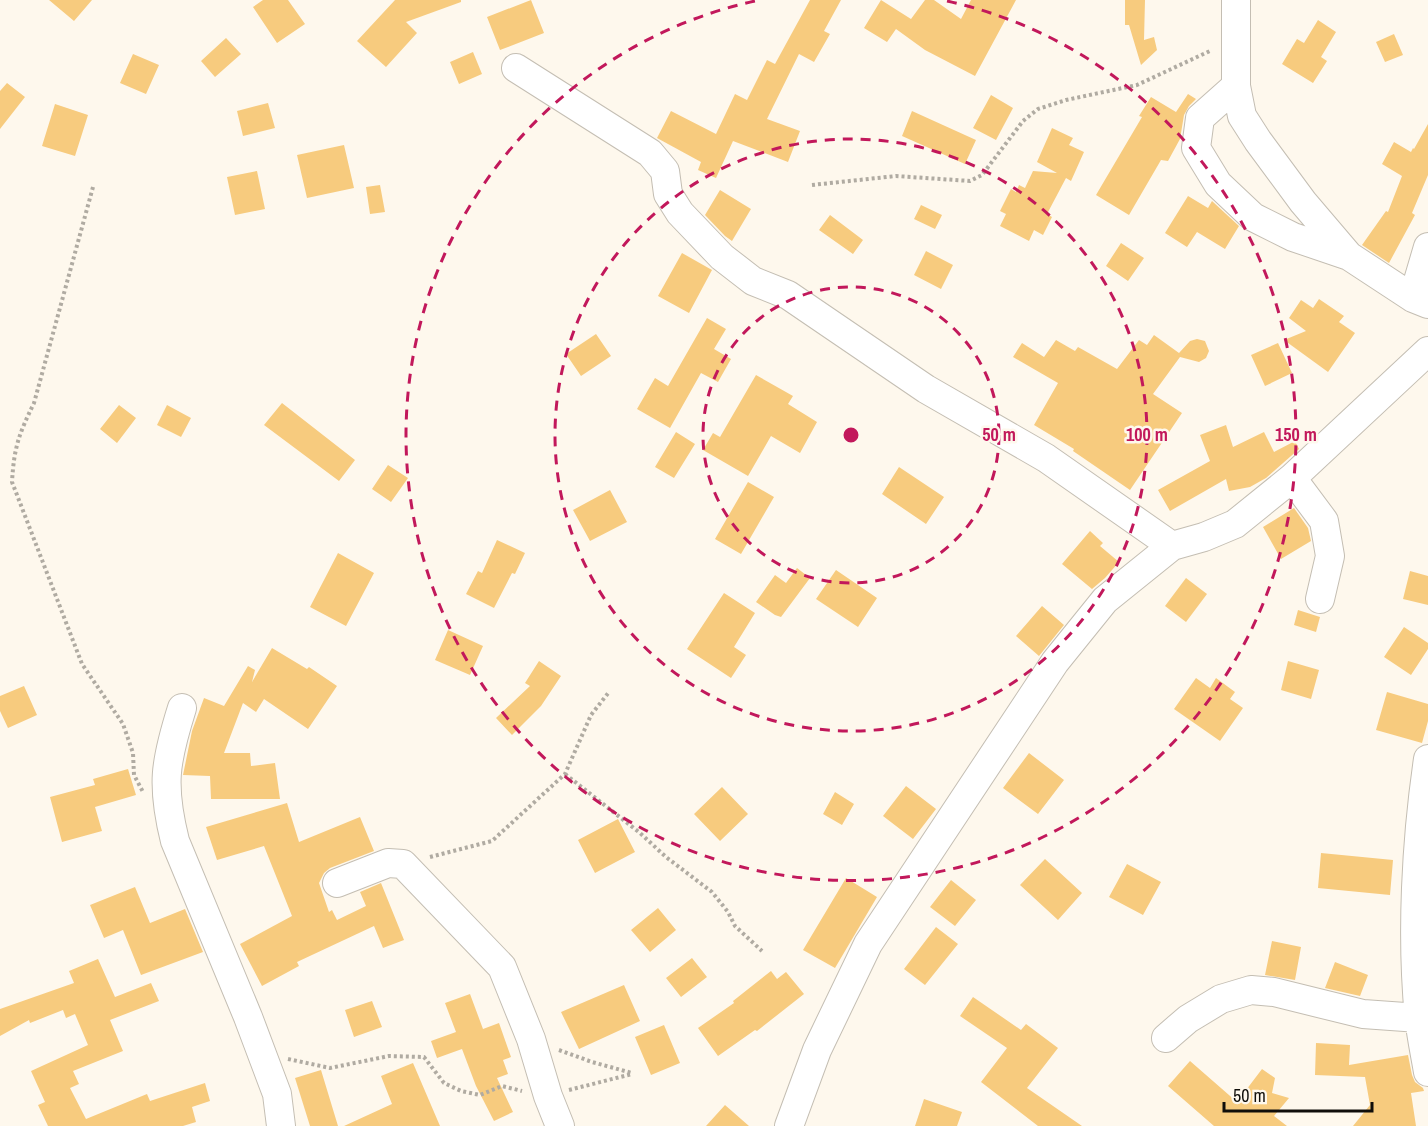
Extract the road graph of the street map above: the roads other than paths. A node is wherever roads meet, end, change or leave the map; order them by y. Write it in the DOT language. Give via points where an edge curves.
graph roads {
  1 [pos="1236,0"];
  2 [pos="516,68"];
  3 [pos="1236,86"];
  4 [pos="1428,247"];
  5 [pos="1349,256"];
  6 [pos="1421,301"];
  7 [pos="1428,351"];
  8 [pos="1293,478"];
  9 [pos="1172,546"];
  10 [pos="1320,599"];
  11 [pos="182,708"];
  12 [pos="1428,759"];
  13 [pos="337,883"];
  14 [pos="1419,1018"];
  15 [pos="1166,1038"];
  16 [pos="1428,1072"];
  17 [pos="553,1109"];
  18 [pos="281,1126"];
  19 [pos="789,1126"];
  1 -- 3 [label="street"];
  2 -- 9 [label="street" via="650,153 665,171 668,194 680,213 722,256 753,280 788,295 926,388 1046,458"];
  3 -- 5 [label="street" via="1242,116 1258,141"];
  3 -- 5 [label="street" via="1200,118 1196,148 1218,184 1253,217 1293,237"];
  4 -- 6 [label="street"];
  5 -- 6 [label="street"];
  7 -- 8 [label="street"];
  8 -- 9 [label="street" via="1235,524"];
  8 -- 10 [label="street" via="1324,521 1330,556"];
  9 -- 19 [label="street" via="1105,600 1054,662 868,944 817,1050"];
  11 -- 18 [label="street" via="169,749 165,784 169,818 278,1094"];
  12 -- 14 [label="street" via="1415,927"];
  13 -- 17 [label="street" via="388,863 403,864 502,967"];
  14 -- 15 [label="street" via="1363,1014 1251,990 1221,999"];
  14 -- 16 [label="street"];
}
